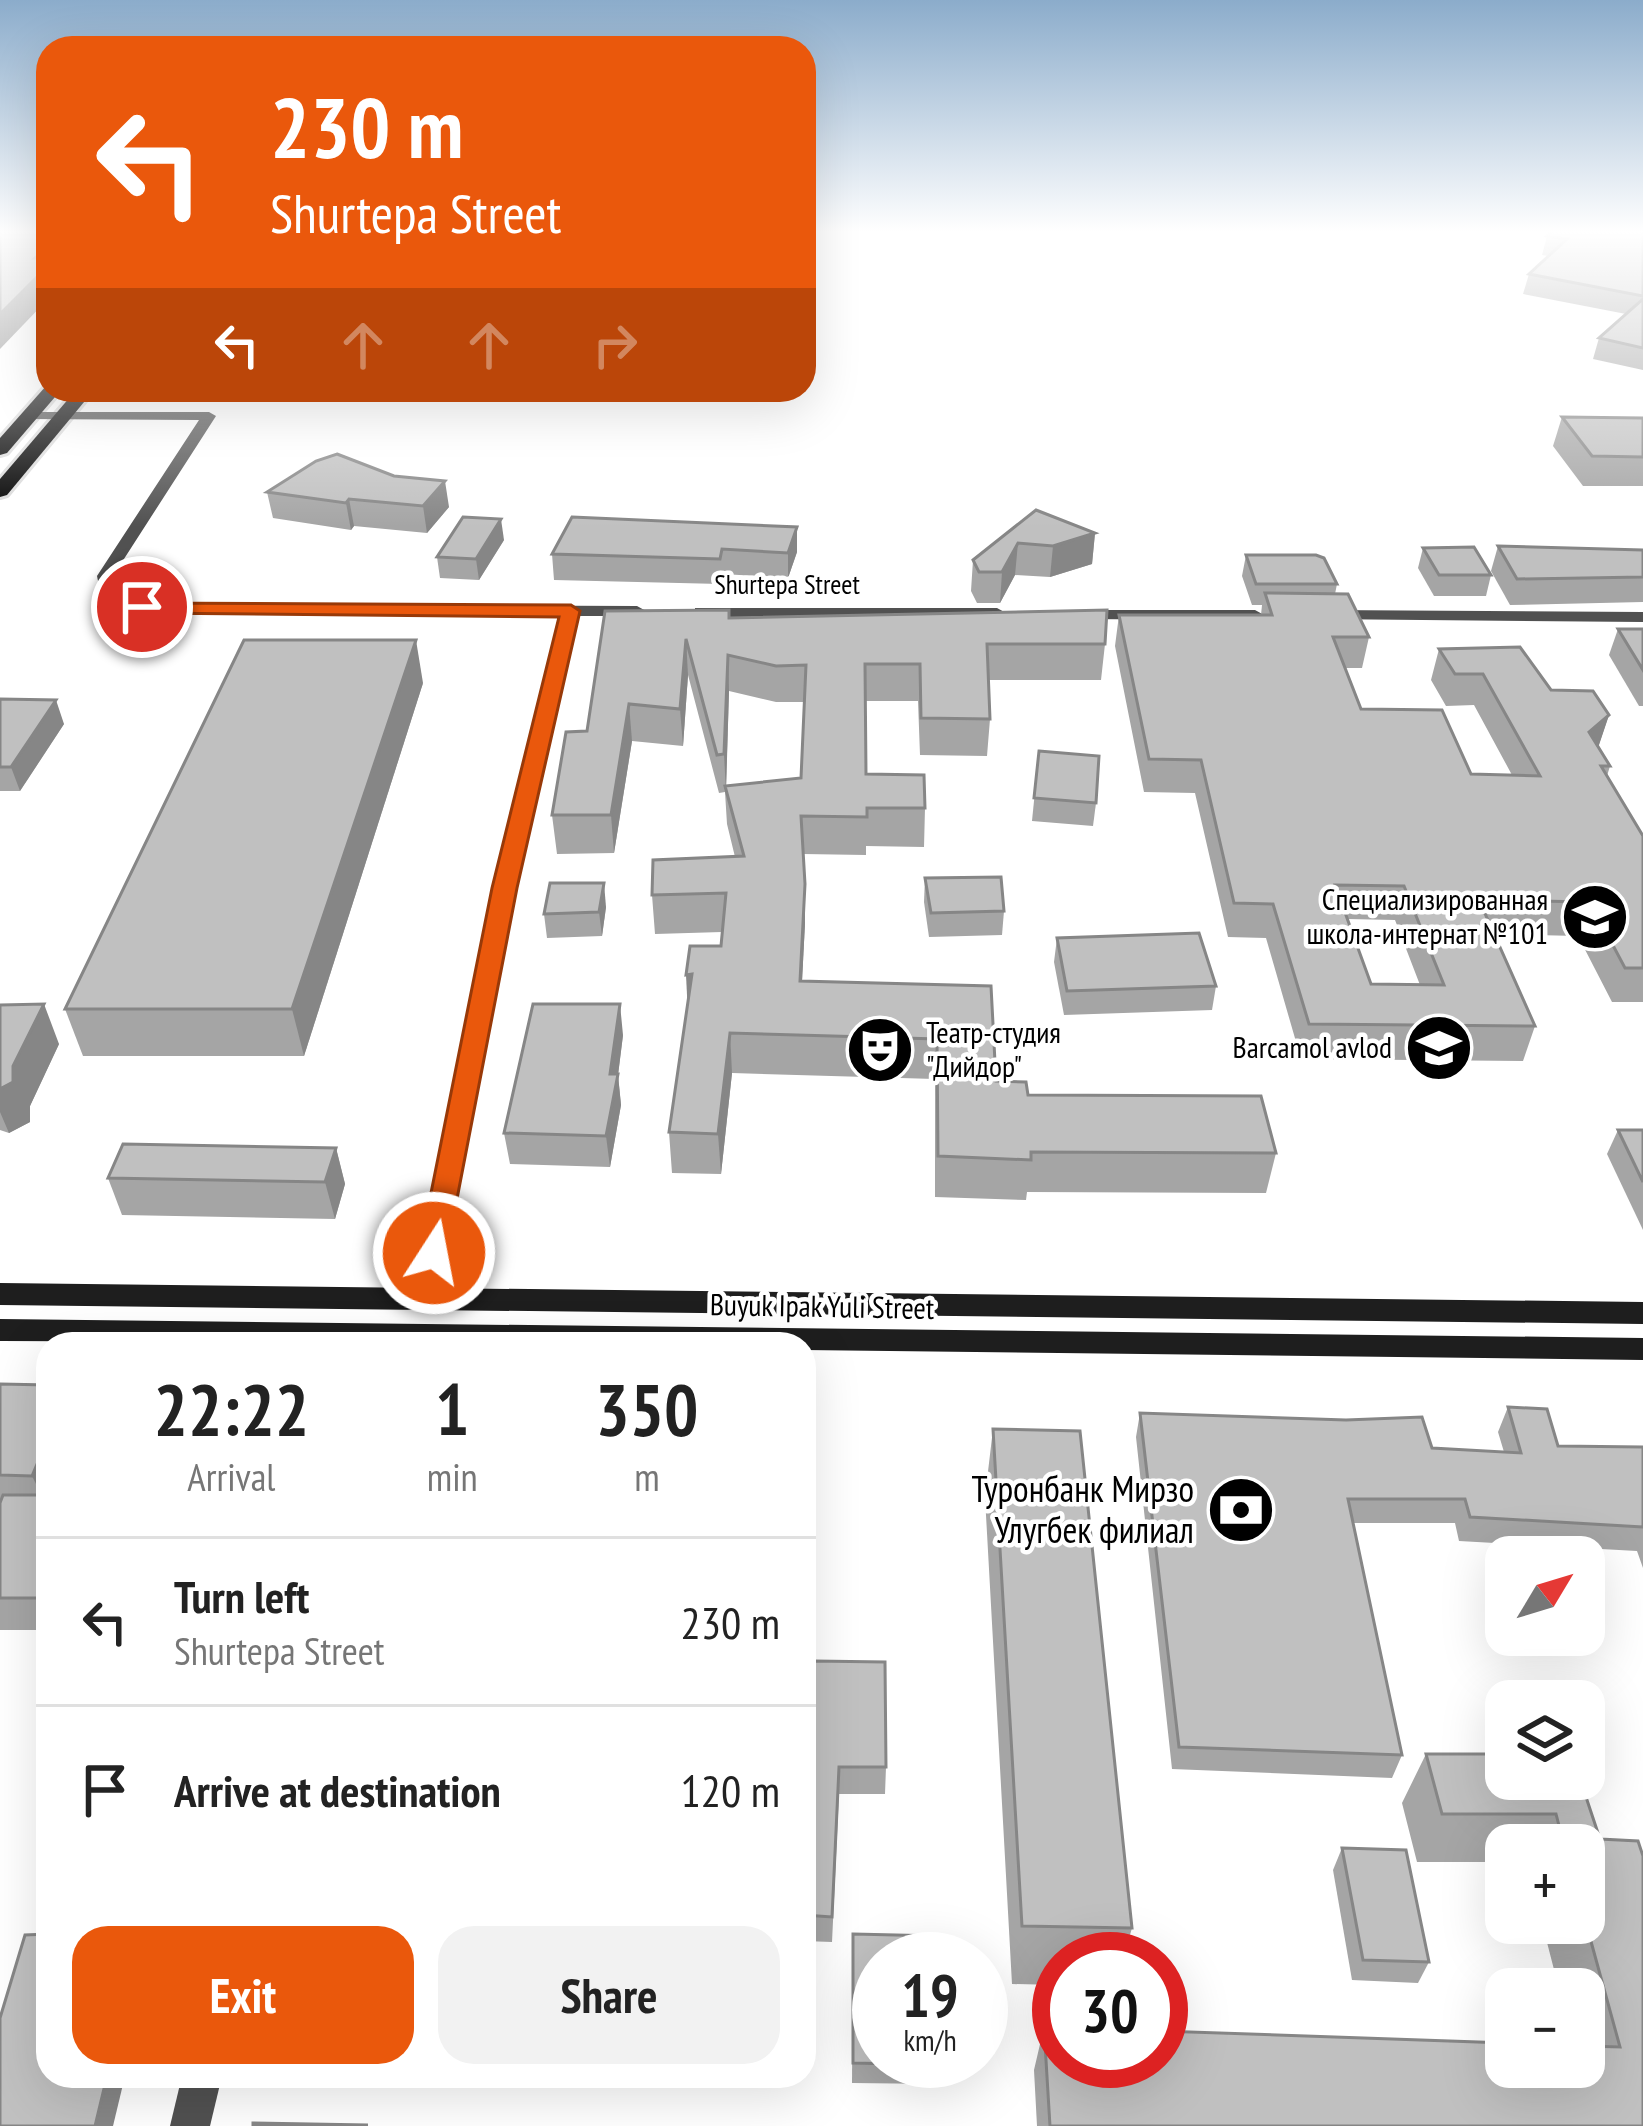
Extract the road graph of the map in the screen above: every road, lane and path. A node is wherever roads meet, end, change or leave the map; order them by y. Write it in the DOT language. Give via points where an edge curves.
graph roads {
  1 [pos="41,402"];
  2 [pos="75,402"];
  3 [pos="29,416"];
  4 [pos="63,416"];
  5 [pos="0,449"];
  6 [pos="19,468"];
  7 [pos="0,491"];
  8 [pos="0,515"];
  9 [pos="571,611"];
  10 [pos="666,611"];
  11 [pos="690,611"];
  12 [pos="1023,614"];
  13 [pos="1047,614"];
  14 [pos="1286,615"];
  15 [pos="1309,615"];
  16 [pos="1643,617"];
  17 [pos="0,1294"];
  18 [pos="394,1299"];
  19 [pos="425,1299"];
  20 [pos="1643,1313"];
  21 [pos="0,1330"];
  22 [pos="85,1332"];
  23 [pos="384,1332"];
  24 [pos="418,1332"];
  25 [pos="816,1340"];
  26 [pos="1643,1349"];
  27 [pos="199,2088"];
  28 [pos="190,2126"];
  1 -- 3 [label="main road"];
  2 -- 4 [label="main road"];
  3 -- 4 [label="street"];
  3 -- 5 [label="main road"];
  4 -- 6 [label="main road"];
  4 -- 9 [label="street" via="209,416 105,576 104,587 120,601 156,609"];
  6 -- 7 [label="main road"];
  6 -- 8 [label="main road"];
  9 -- 10 [label="street"];
  9 -- 19 [label="street" via="505,888"];
  11 -- 12 [label="street, Shurtepa Street"];
  13 -- 14 [label="street"];
  15 -- 16 [label="street"];
  17 -- 18 [label="main road, Buyuk Ipak Yuli Street"];
  18 -- 19 [label="main road, Buyuk Ipak Yuli Street"];
  18 -- 23 [label="main road"];
  19 -- 20 [label="main road, Buyuk Ipak Yuli Street"];
  19 -- 24 [label="main road"];
  21 -- 22 [label="main road, Buyuk Ipak Yuli Street"];
  25 -- 26 [label="main road, Buyuk Ipak Yuli Street"];
  27 -- 28 [label="street"];
}
